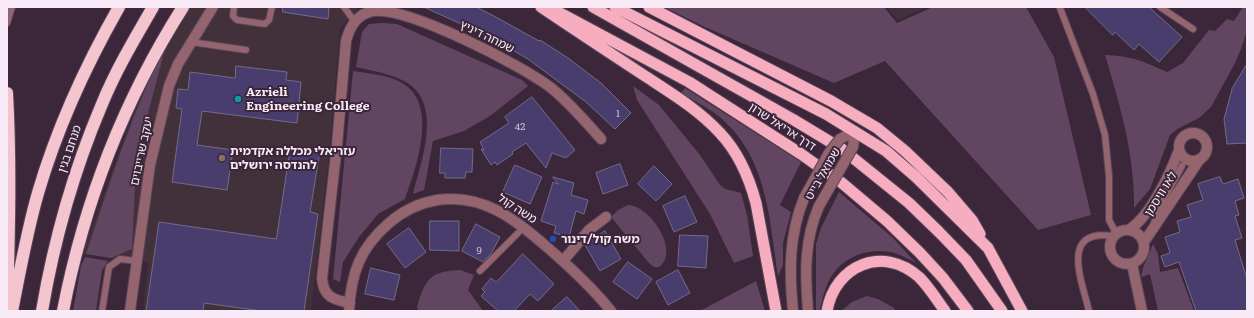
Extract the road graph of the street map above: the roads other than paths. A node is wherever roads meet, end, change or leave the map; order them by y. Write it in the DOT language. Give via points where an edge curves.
graph roads {
  1 [pos="12,7"];
  2 [pos="119,7"];
  3 [pos="153,7"];
  4 [pos="183,7"];
  5 [pos="213,7"];
  6 [pos="234,7"];
  7 [pos="272,7"];
  8 [pos="344,7"];
  9 [pos="540,7"];
  10 [pos="549,7"];
  11 [pos="593,7"];
  12 [pos="615,7"];
  13 [pos="627,7"];
  14 [pos="648,7"];
  15 [pos="1160,7"];
  16 [pos="1060,8"];
  17 [pos="354,22"];
  18 [pos="7,23"];
  19 [pos="1193,30"];
  20 [pos="191,42"];
  21 [pos="246,50"];
  22 [pos="733,66"];
  23 [pos="7,93"];
  24 [pos="855,130"];
  25 [pos="601,139"];
  26 [pos="1179,150"];
  27 [pos="1200,159"];
  28 [pos="1182,166"];
  29 [pos="1161,204"];
  30 [pos="606,217"];
  31 [pos="1141,220"];
  32 [pos="523,228"];
  33 [pos="1130,229"];
  34 [pos="1151,232"];
  35 [pos="1115,234"];
  36 [pos="1144,242"];
  37 [pos="988,248"];
  38 [pos="136,261"];
  39 [pos="563,261"];
  40 [pos="1132,264"];
  41 [pos="480,272"];
  42 [pos="350,307"];
  43 [pos="7,310"];
  44 [pos="12,311"];
  45 [pos="42,311"];
  46 [pos="63,311"];
  47 [pos="102,311"];
  48 [pos="130,311"];
  49 [pos="611,311"];
  50 [pos="776,311"];
  51 [pos="793,311"];
  52 [pos="808,311"];
  53 [pos="827,311"];
  54 [pos="946,311"];
  55 [pos="968,311"];
  56 [pos="1002,311"];
  57 [pos="1022,311"];
  58 [pos="1089,311"];
  59 [pos="1142,311"];
  1 -- 18 [label="lane"];
  2 -- 44 [label="highway, מנחם בגין" via="86,70 48,162 30,224"];
  3 -- 45 [label="highway, מנחם בגין" via="119,68 96,118 61,221"];
  4 -- 46 [label="highway" via="136,89 97,182 74,260"];
  5 -- 20 [label="street, יעקב שרייבוים"];
  6 -- 7 [label="lane" via="233,16 236,20 265,24 270,20"];
  8 -- 17 [label="lane"];
  9 -- 50 [label="highway" via="690,107 730,144 745,171 754,197"];
  10 -- 55 [label="highway, דרך אריאל שרון" via="689,82 842,183 887,220 920,253"];
  11 -- 56 [label="highway, דרך אריאל שרון" via="842,149 939,232 966,260"];
  12 -- 22 [label="highway"];
  13 -- 22 [label="highway"];
  14 -- 37 [label="highway" via="838,105 877,128 948,192 972,220"];
  15 -- 19 [label="lane"];
  16 -- 35 [label="lane" via="1093,94 1105,135 1109,176 1109,220"];
  17 -- 25 [label="street, שמחה דיניץ" via="366,13 390,12 408,16 454,35 520,67 550,87"];
  17 -- 42 [label="street" via="346,41 322,278 323,289 329,296"];
  20 -- 21 [label="lane"];
  20 -- 38 [label="street, יעקב שרייבוים" via="169,86 150,165"];
  22 -- 24 [label="highway"];
  23 -- 43 [label="highway" via="10,172"];
  24 -- 37 [label="highway" via="902,164"];
  24 -- 51 [label="street, שמואל בייט, bridge" via="840,139 829,153 804,198 795,224 790,253"];
  24 -- 52 [label="street, שמואל בייט, bridge" via="853,147 819,206 811,227 805,277"];
  26 -- 27 [label="street" via="1188,160"];
  26 -- 27 [label="street" via="1180,142 1186,135 1200,136 1207,147"];
  26 -- 31 [label="street, לאו וויסמן" via="1150,208"];
  27 -- 34 [label="street, לאו וויסמן"];
  28 -- 29 [label="lane"];
  29 -- 31 [label="lane"];
  29 -- 34 [label="lane"];
  30 -- 39 [label="street" via="589,230"];
  31 -- 33 [label="street, לאו וויסמן"];
  32 -- 39 [label="street, משה קול"];
  32 -- 41 [label="lane"];
  32 -- 42 [label="street, משה קול" via="502,213 467,199 441,200 416,206 401,213 367,246 356,269"];
  33 -- 35 [label="street"];
  33 -- 36 [label="street" via="1139,234"];
  34 -- 36 [label="street, לאו וויסמן"];
  35 -- 40 [label="street" via="1110,246 1113,256 1121,263"];
  35 -- 58 [label="lane" via="1098,234 1087,238 1079,248 1078,262"];
  36 -- 40 [label="street" via="1144,253"];
  37 -- 57 [label="highway"];
  38 -- 47 [label="lane" via="120,259 109,268"];
  38 -- 48 [label="street, יעקב שרייבוים"];
  39 -- 49 [label="street, משה קול" via="588,284"];
  40 -- 59 [label="street"];
  53 -- 54 [label="highway" via="834,288 840,279 864,264 877,262 899,265 919,278"];
}
